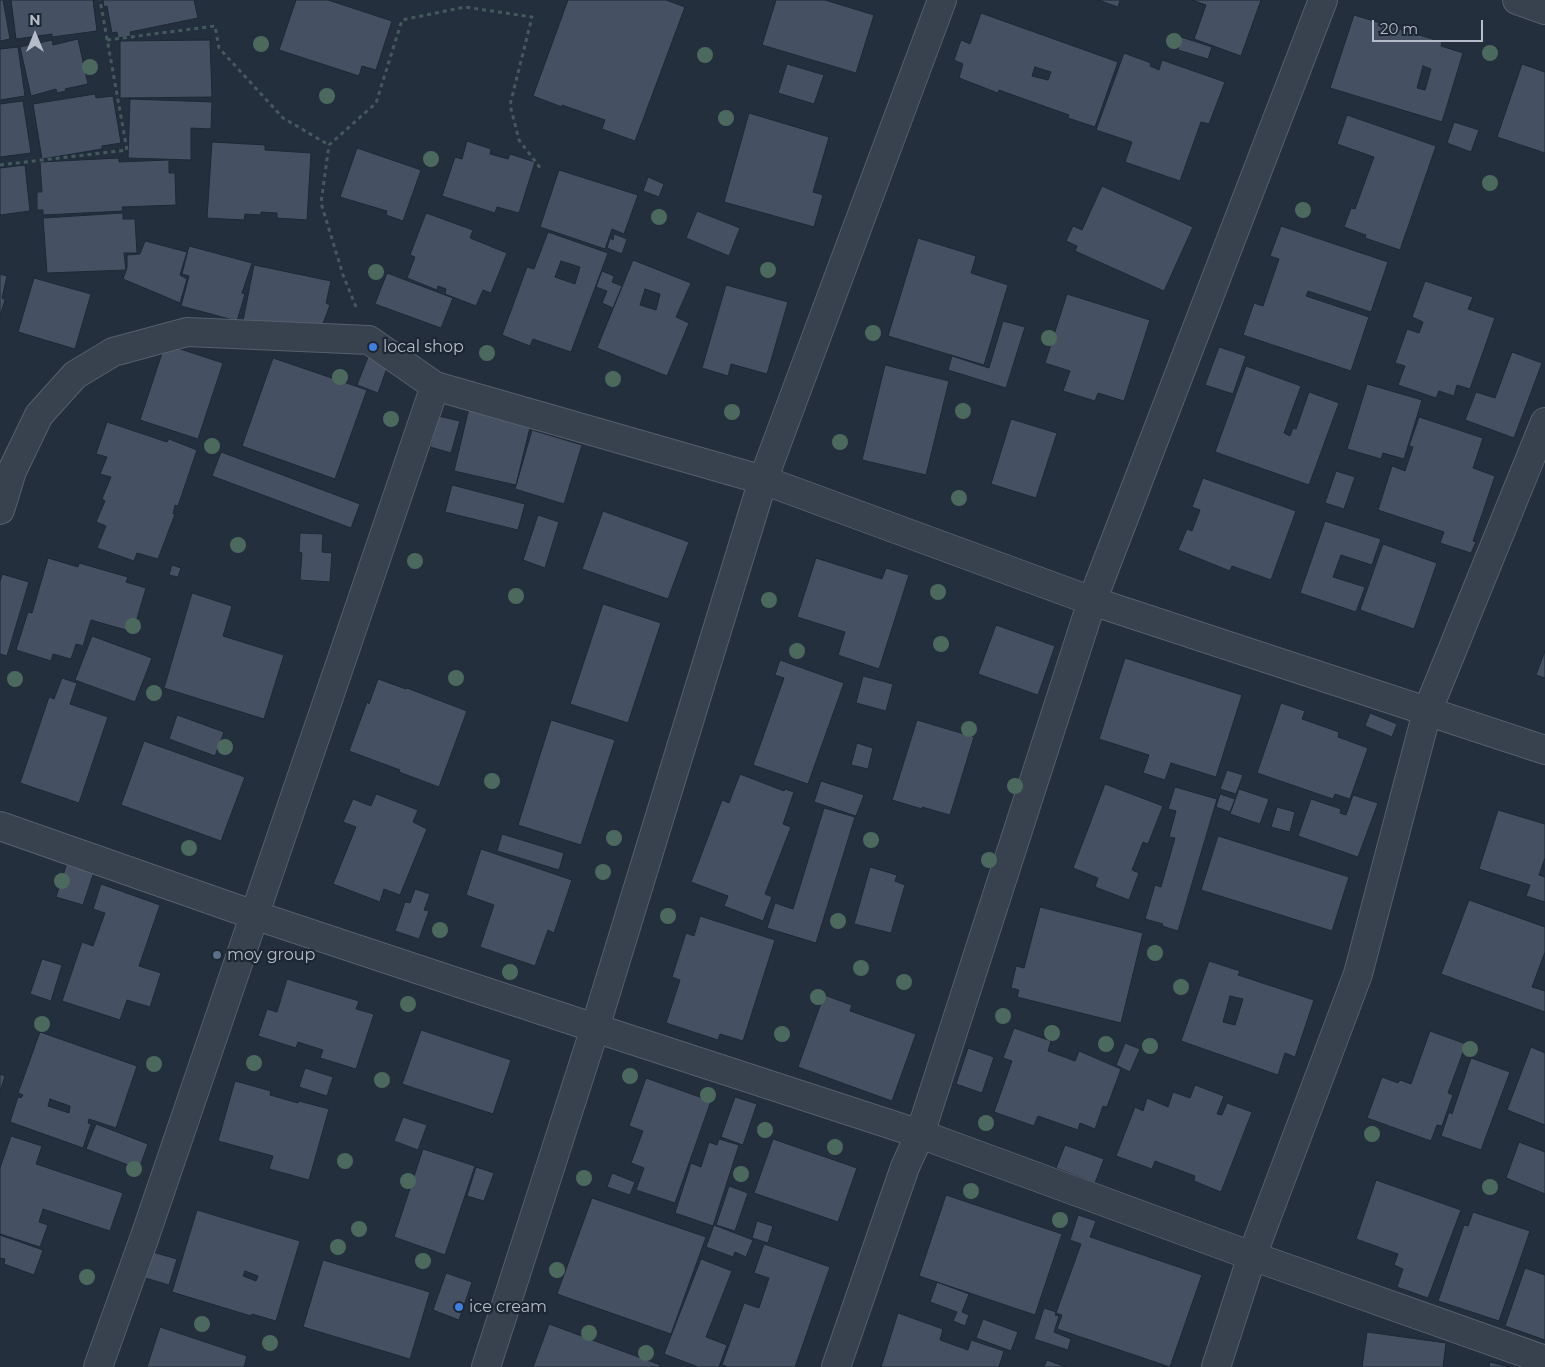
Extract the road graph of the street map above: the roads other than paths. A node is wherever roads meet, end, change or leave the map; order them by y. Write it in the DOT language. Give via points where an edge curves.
graph roads {
  1 [pos="942,0"];
  2 [pos="1323,0"];
  3 [pos="1517,0"];
  4 [pos="1545,10"];
  5 [pos="435,386"];
  6 [pos="1545,422"];
  7 [pos="763,480"];
  8 [pos="0,510"];
  9 [pos="1092,601"];
  10 [pos="1427,712"];
  11 [pos="1545,750"];
  12 [pos="0,826"];
  13 [pos="254,915"];
  14 [pos="595,1028"];
  15 [pos="920,1134"];
  16 [pos="1252,1256"];
  17 [pos="1545,1360"];
  18 [pos="98,1367"];
  19 [pos="486,1367"];
  20 [pos="836,1367"];
  21 [pos="1216,1367"];
  1 -- 7 [label="street"];
  2 -- 9 [label="street"];
  3 -- 4 [label="street"];
  5 -- 7 [label="street"];
  5 -- 8 [label="street" via="369,340 187,332 113,352 75,375 39,415 12,471"];
  5 -- 13 [label="street"];
  6 -- 10 [label="street"];
  7 -- 9 [label="street"];
  7 -- 14 [label="street"];
  9 -- 10 [label="street"];
  9 -- 15 [label="street"];
  10 -- 11 [label="street"];
  10 -- 16 [label="street" via="1358,974"];
  12 -- 13 [label="street"];
  13 -- 14 [label="street"];
  13 -- 18 [label="street"];
  14 -- 15 [label="street"];
  14 -- 19 [label="street"];
  15 -- 16 [label="street"];
  15 -- 20 [label="street" via="905,1167"];
  16 -- 17 [label="street"];
  16 -- 21 [label="street"];
}
